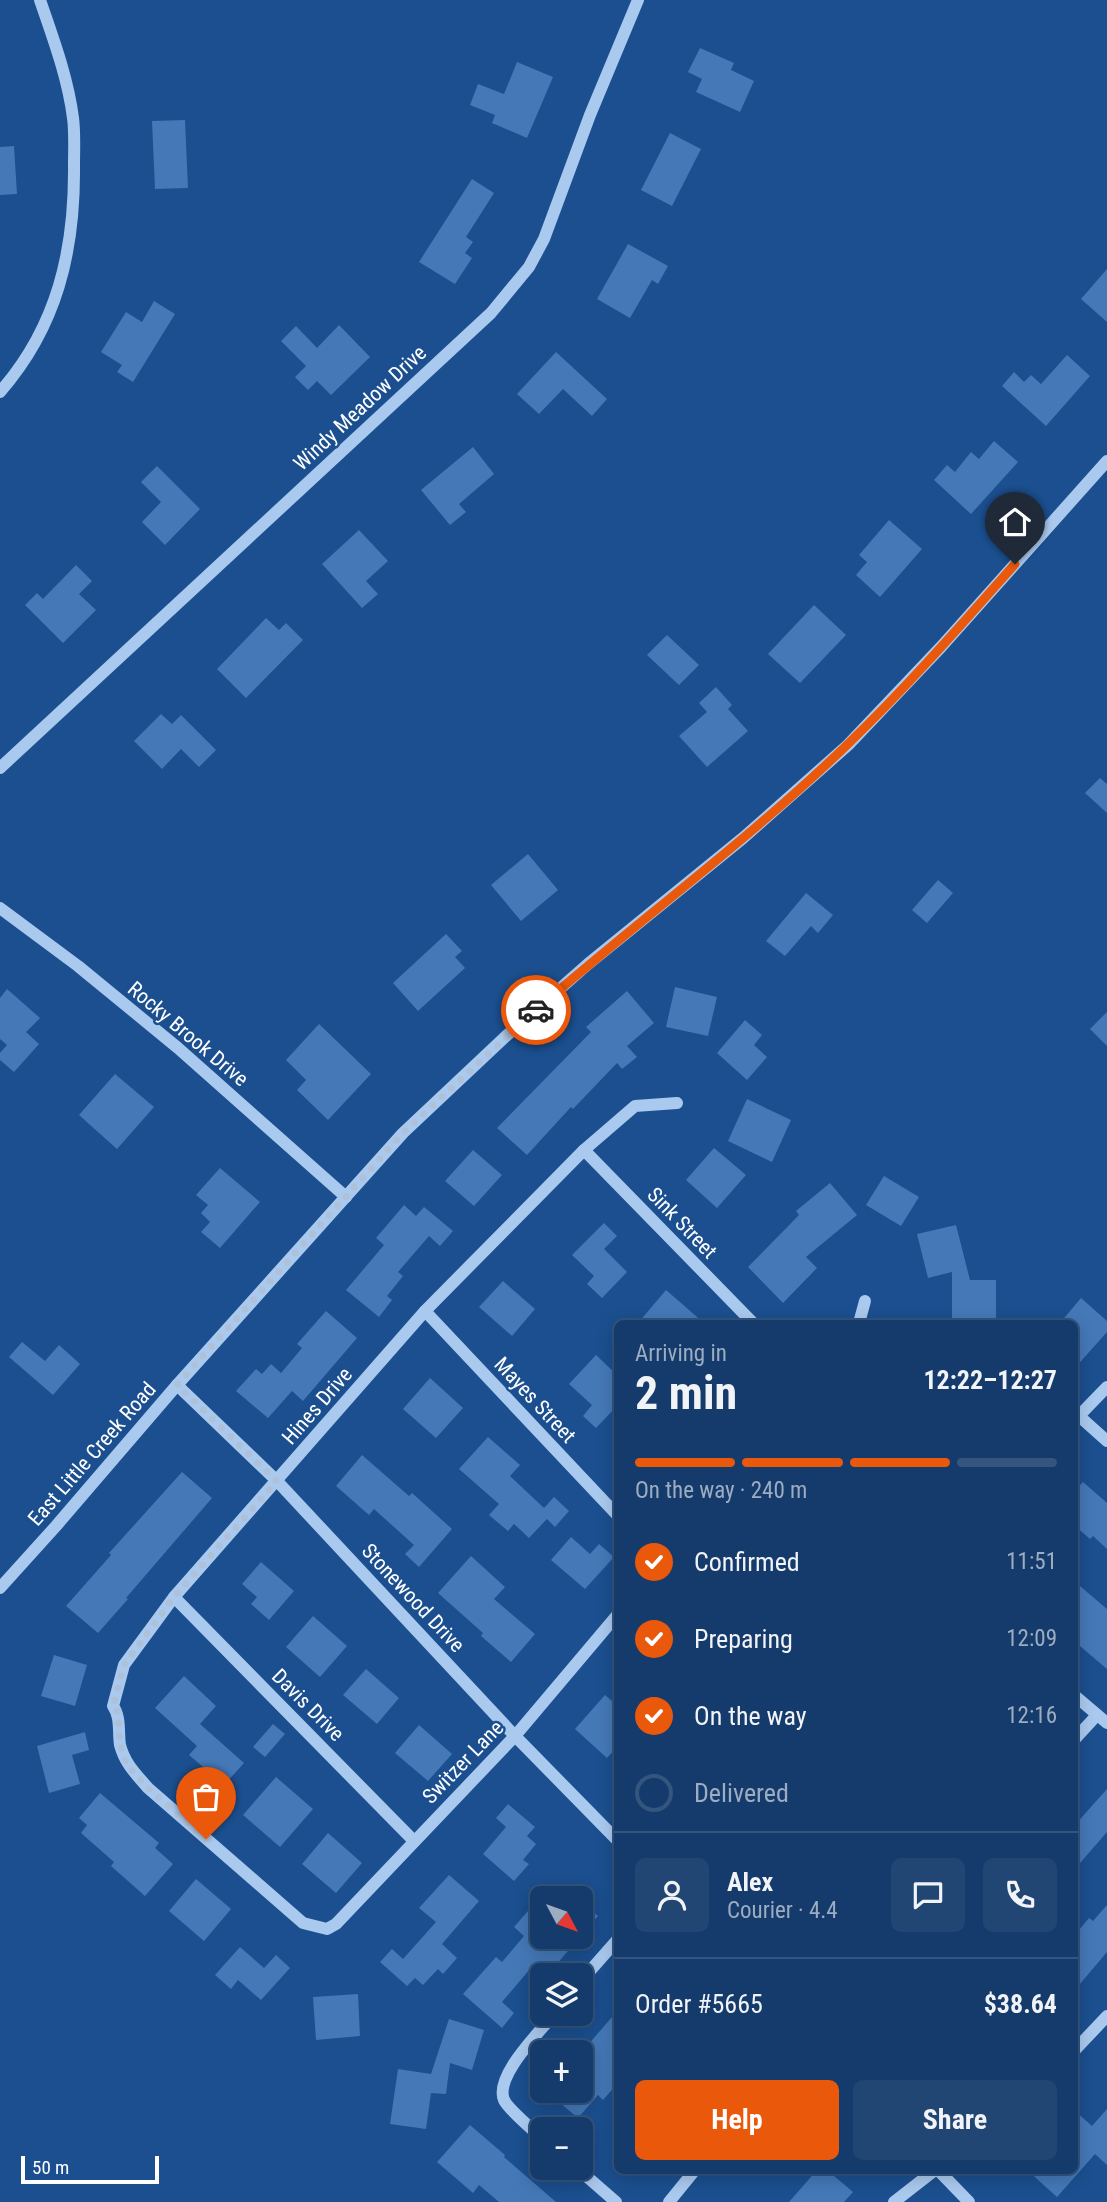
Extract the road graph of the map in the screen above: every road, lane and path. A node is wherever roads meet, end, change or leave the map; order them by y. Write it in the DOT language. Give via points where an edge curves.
graph roads {
  1 [pos="40,0"];
  2 [pos="638,0"];
  3 [pos="0,392"];
  4 [pos="1107,461"];
  5 [pos="0,768"];
  6 [pos="0,908"];
  7 [pos="677,1104"];
  8 [pos="584,1150"];
  9 [pos="346,1197"];
  10 [pos="865,1301"];
  11 [pos="425,1311"];
  12 [pos="750,1320"];
  13 [pos="860,1320"];
  14 [pos="177,1385"];
  15 [pos="1107,1387"];
  16 [pos="1078,1418"];
  17 [pos="1078,1420"];
  18 [pos="1107,1441"];
  19 [pos="277,1481"];
  20 [pos="614,1512"];
  21 [pos="0,1588"];
  22 [pos="174,1597"];
  23 [pos="614,1619"];
  24 [pos="1078,1698"];
  25 [pos="1102,1719"];
  26 [pos="515,1736"];
  27 [pos="1078,1737"];
  28 [pos="614,1836"];
  29 [pos="414,1841"];
  30 [pos="327,1929"];
  31 [pos="614,1944"];
  32 [pos="593,1967"];
  33 [pos="1107,2016"];
  34 [pos="544,2026"];
  35 [pos="1078,2047"];
  36 [pos="530,2126"];
  37 [pos="692,2174"];
  38 [pos="932,2174"];
  39 [pos="941,2174"];
  40 [pos="591,2180"];
  41 [pos="616,2202"];
  42 [pos="668,2202"];
  43 [pos="894,2202"];
  44 [pos="969,2202"];
  1 -- 3 [label="street" via="74,118 73,218 52,310 37,342"];
  2 -- 5 [label="street, Windy Meadow Drive" via="544,239 529,267 491,313"];
  4 -- 9 [label="street, East Little Creek Road" via="848,745 505,1037 403,1133"];
  6 -- 9 [label="street, Rocky Brook Drive" via="178,1048"];
  7 -- 8 [label="street, Hines Drive" via="635,1106"];
  8 -- 11 [label="street, Hines Drive"];
  8 -- 12 [label="street, Sink Street"];
  9 -- 14 [label="street, East Little Creek Road"];
  10 -- 13 [label="street"];
  11 -- 19 [label="street, Hines Drive"];
  11 -- 20 [label="street, Mayes Street"];
  14 -- 19 [label="street, Stonewood Drive"];
  14 -- 21 [label="street, East Little Creek Road"];
  15 -- 16 [label="street"];
  17 -- 18 [label="street"];
  19 -- 22 [label="street, Hines Drive"];
  19 -- 26 [label="street, Stonewood Drive"];
  22 -- 29 [label="street, Davis Drive"];
  22 -- 30 [label="street, Hines Drive" via="124,1665 113,1706 127,1765 303,1923"];
  23 -- 26 [label="street, Switzer Lane"];
  24 -- 25 [label="street"];
  25 -- 27 [label="street"];
  26 -- 28 [label="street, Stonewood Drive"];
  26 -- 29 [label="street, Switzer Lane"];
  29 -- 30 [label="street, Switzer Lane" via="337,1924"];
  31 -- 32 [label="street"];
  33 -- 35 [label="street"];
  34 -- 36 [label="street" via="509,2070 503,2088 504,2101"];
  37 -- 42 [label="street"];
  38 -- 43 [label="street"];
  39 -- 44 [label="street"];
  40 -- 41 [label="street"];
}
